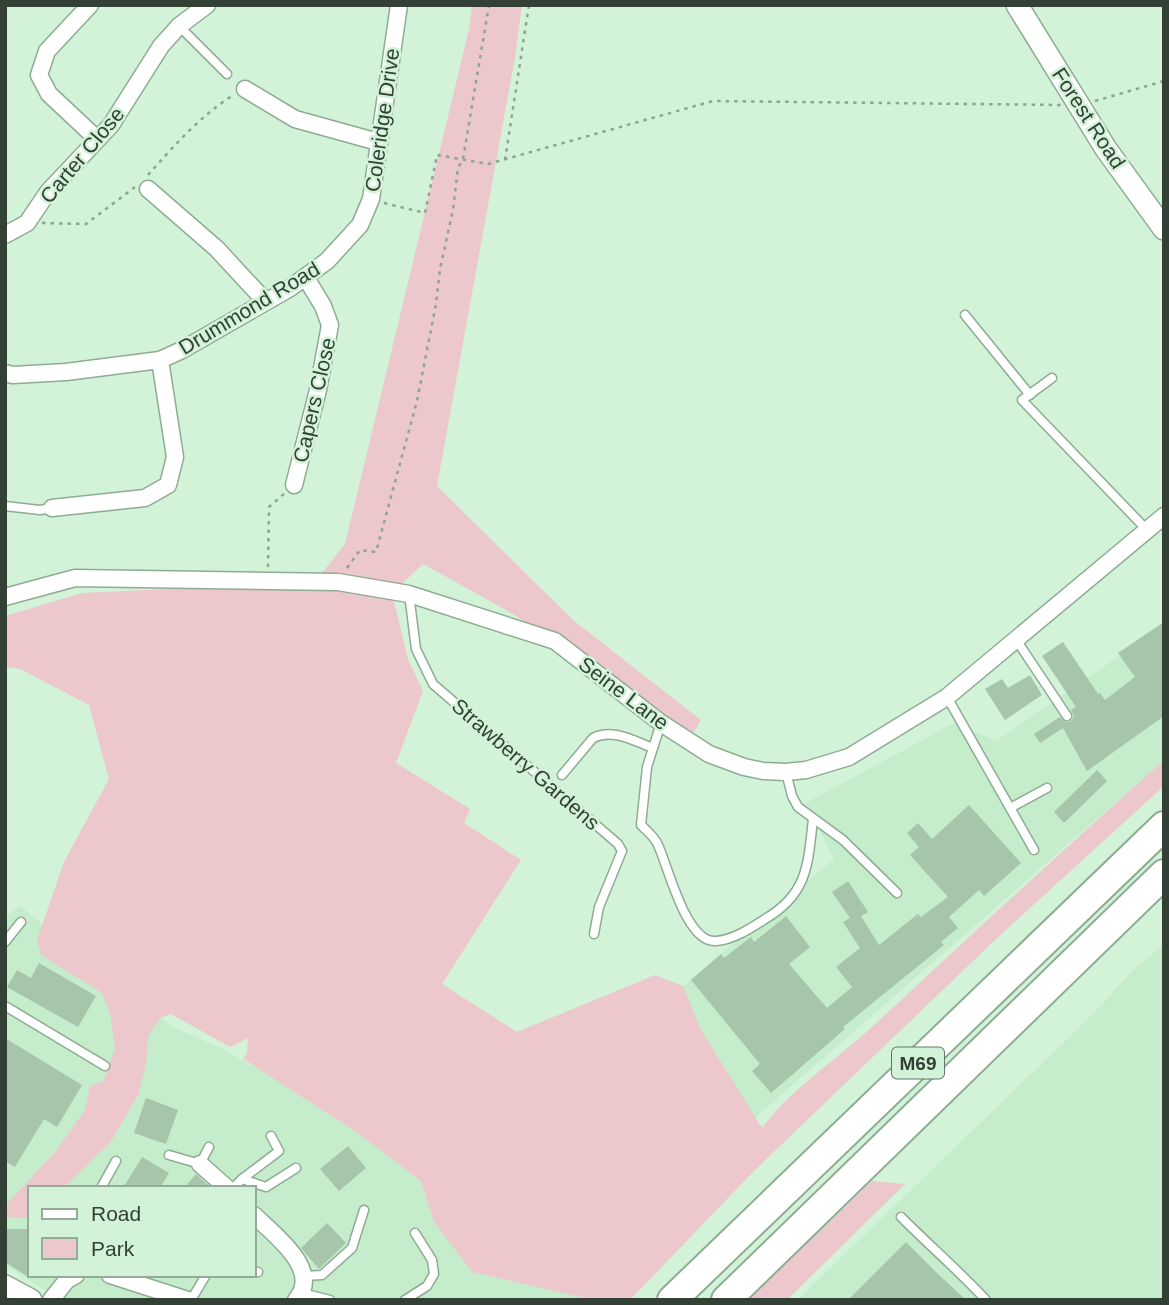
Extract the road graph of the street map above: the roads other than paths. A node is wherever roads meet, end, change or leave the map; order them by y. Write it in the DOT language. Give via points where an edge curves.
graph roads {
  1 [pos="90,5"];
  2 [pos="207,5"];
  3 [pos="399,5"];
  4 [pos="1017,5"];
  5 [pos="178,26"];
  6 [pos="227,74"];
  7 [pos="245,89"];
  8 [pos="97,139"];
  9 [pos="378,142"];
  10 [pos="158,190"];
  11 [pos="1164,229"];
  12 [pos="5,235"];
  13 [pos="327,261"];
  14 [pos="306,278"];
  15 [pos="265,301"];
  16 [pos="965,315"];
  17 [pos="160,360"];
  18 [pos="5,373"];
  19 [pos="1052,378"];
  20 [pos="1030,395"];
  21 [pos="294,485"];
  22 [pos="5,506"];
  23 [pos="52,508"];
  24 [pos="1164,516"];
  25 [pos="1148,530"];
  26 [pos="410,594"];
  27 [pos="5,597"];
  28 [pos="1017,641"];
  29 [pos="947,697"];
  30 [pos="1067,716"];
  31 [pos="661,723"];
  32 [pos="653,747"];
  33 [pos="786,772"];
  34 [pos="562,775"];
  35 [pos="1047,788"];
  36 [pos="1010,808"];
  37 [pos="813,819"];
  38 [pos="1164,826"];
  39 [pos="1034,850"];
  40 [pos="1164,874"];
  41 [pos="897,893"];
  42 [pos="21,922"];
  43 [pos="594,934"];
  44 [pos="5,942"];
  45 [pos="5,1006"];
  46 [pos="105,1066"];
  47 [pos="271,1136"];
  48 [pos="209,1147"];
  49 [pos="169,1155"];
  50 [pos="116,1161"];
  51 [pos="200,1164"];
  52 [pos="296,1168"];
  53 [pos="242,1179"];
  54 [pos="102,1186"];
  55 [pos="225,1186"];
  56 [pos="235,1186"];
  57 [pos="365,1210"];
  58 [pos="256,1217"];
  59 [pos="901,1217"];
  60 [pos="415,1233"];
  61 [pos="304,1276"];
  62 [pos="72,1277"];
  63 [pos="116,1277"];
  64 [pos="202,1277"];
  65 [pos="5,1286"];
  66 [pos="299,1296"];
  67 [pos="31,1300"];
  68 [pos="51,1300"];
  69 [pos="189,1300"];
  70 [pos="330,1300"];
  71 [pos="405,1300"];
  72 [pos="671,1300"];
  73 [pos="726,1300"];
  74 [pos="986,1300"];
  1 -- 8 [label="street" via="47,51 40,75 50,94"];
  2 -- 5 [label="street, Carter Close"];
  3 -- 9 [label="street, Coleridge Drive"];
  4 -- 11 [label="street, Forest Road" via="1107,149"];
  5 -- 6 [label="lane"];
  5 -- 8 [label="street, Carter Close"];
  7 -- 9 [label="street" via="295,119"];
  8 -- 12 [label="street, Carter Close" via="48,192 27,223"];
  9 -- 13 [label="street, Coleridge Drive" via="370,199 360,225"];
  10 -- 15 [label="street"];
  13 -- 14 [label="street, Drummond Road"];
  14 -- 15 [label="street, Drummond Road"];
  14 -- 21 [label="street, Capers Close" via="331,325"];
  15 -- 17 [label="street, Drummond Road"];
  16 -- 20 [label="lane"];
  17 -- 18 [label="street, Drummond Road" via="66,372"];
  17 -- 23 [label="street" via="175,457 168,485 145,498"];
  19 -- 20 [label="lane"];
  20 -- 25 [label="lane" via="1022,400"];
  22 -- 23 [label="lane"];
  24 -- 25 [label="street, Seine Lane"];
  25 -- 28 [label="street, Seine Lane"];
  26 -- 27 [label="street, Seine Lane" via="342,583 75,578"];
  26 -- 31 [label="street, Seine Lane" via="555,641"];
  26 -- 43 [label="lane, Strawberry Gardens" via="416,649 433,684 622,851 599,906"];
  28 -- 29 [label="street, Seine Lane"];
  28 -- 30 [label="lane"];
  29 -- 33 [label="street, Seine Lane" via="849,757"];
  29 -- 36 [label="lane"];
  31 -- 32 [label="lane"];
  31 -- 33 [label="street, Seine Lane" via="726,761"];
  32 -- 34 [label="lane" via="600,734"];
  32 -- 37 [label="lane" via="641,824 657,842 681,906 705,939 714,942 735,936 794,896 806,872"];
  33 -- 37 [label="lane" via="794,802"];
  35 -- 36 [label="lane"];
  36 -- 39 [label="lane"];
  37 -- 41 [label="lane" via="843,840"];
  38 -- 72 [label="highway, M69"];
  40 -- 73 [label="highway, M69"];
  42 -- 44 [label="lane"];
  45 -- 46 [label="lane"];
  47 -- 53 [label="lane" via="279,1151"];
  48 -- 51 [label="lane"];
  49 -- 51 [label="lane"];
  50 -- 54 [label="lane"];
  51 -- 55 [label="street"];
  52 -- 53 [label="lane" via="266,1187"];
  53 -- 56 [label="lane"];
  57 -- 61 [label="lane" via="352,1248 321,1275"];
  58 -- 61 [label="street" via="288,1249"];
  59 -- 74 [label="lane"];
  60 -- 71 [label="lane" via="432,1260 434,1274 427,1286"];
  61 -- 66 [label="street"];
  62 -- 68 [label="street"];
  63 -- 69 [label="street"];
  64 -- 69 [label="lane"];
  65 -- 67 [label="street"];
  66 -- 70 [label="lane"];
}
